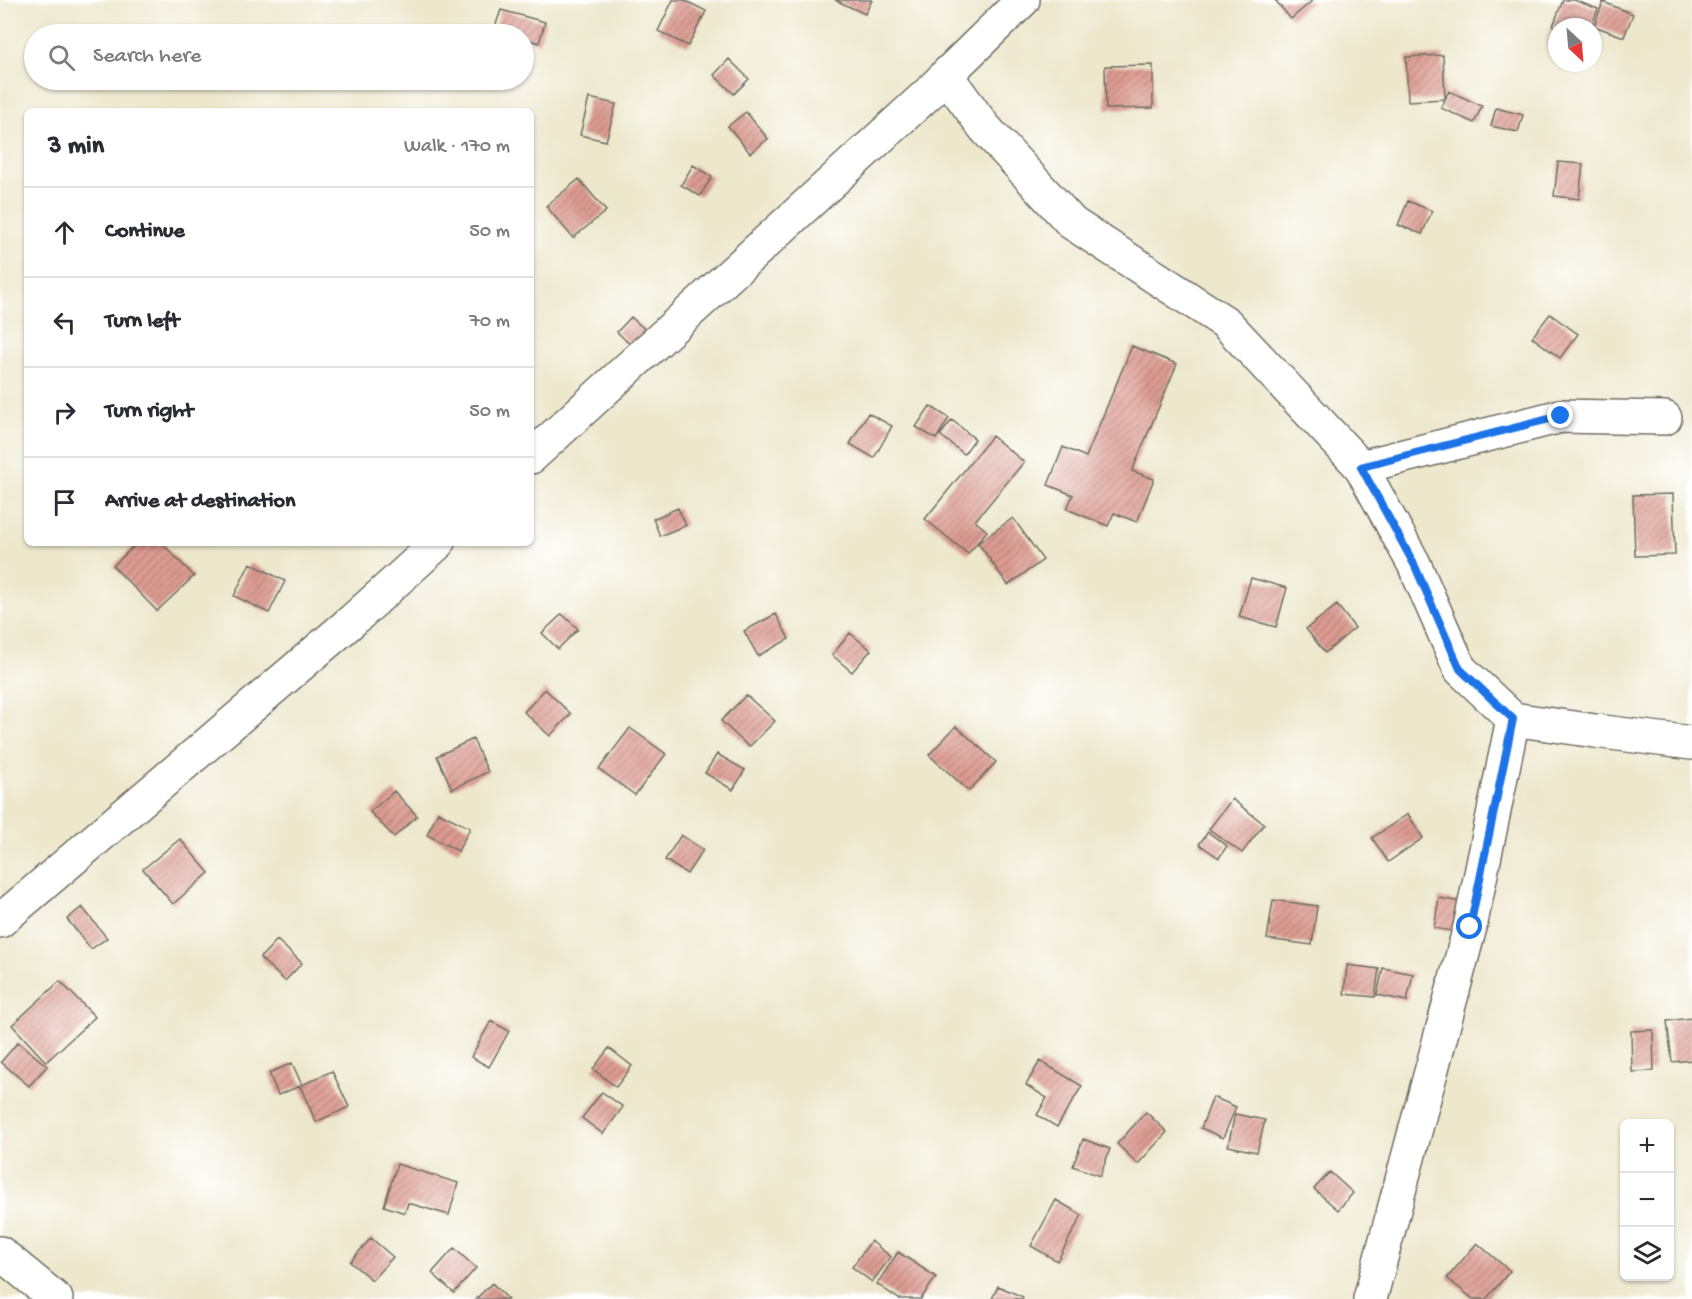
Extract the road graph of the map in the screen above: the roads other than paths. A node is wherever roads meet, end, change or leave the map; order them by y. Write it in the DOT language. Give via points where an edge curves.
graph roads {
  1 [pos="1023,0"];
  2 [pos="946,75"];
  3 [pos="1665,418"];
  4 [pos="534,454"];
  5 [pos="1361,467"];
  6 [pos="435,546"];
  7 [pos="1513,719"];
  8 [pos="1692,743"];
  9 [pos="0,921"];
  10 [pos="0,1254"];
  11 [pos="56,1299"];
  12 [pos="1370,1299"];
  1 -- 2 [label="street"];
  2 -- 4 [label="street"];
  2 -- 5 [label="street" via="984,126 1072,223 1226,323"];
  3 -- 5 [label="street" via="1561,416"];
  5 -- 7 [label="street" via="1414,564 1460,669"];
  6 -- 9 [label="street"];
  7 -- 8 [label="street"];
  7 -- 12 [label="street" via="1470,927"];
  10 -- 11 [label="street"];
}
